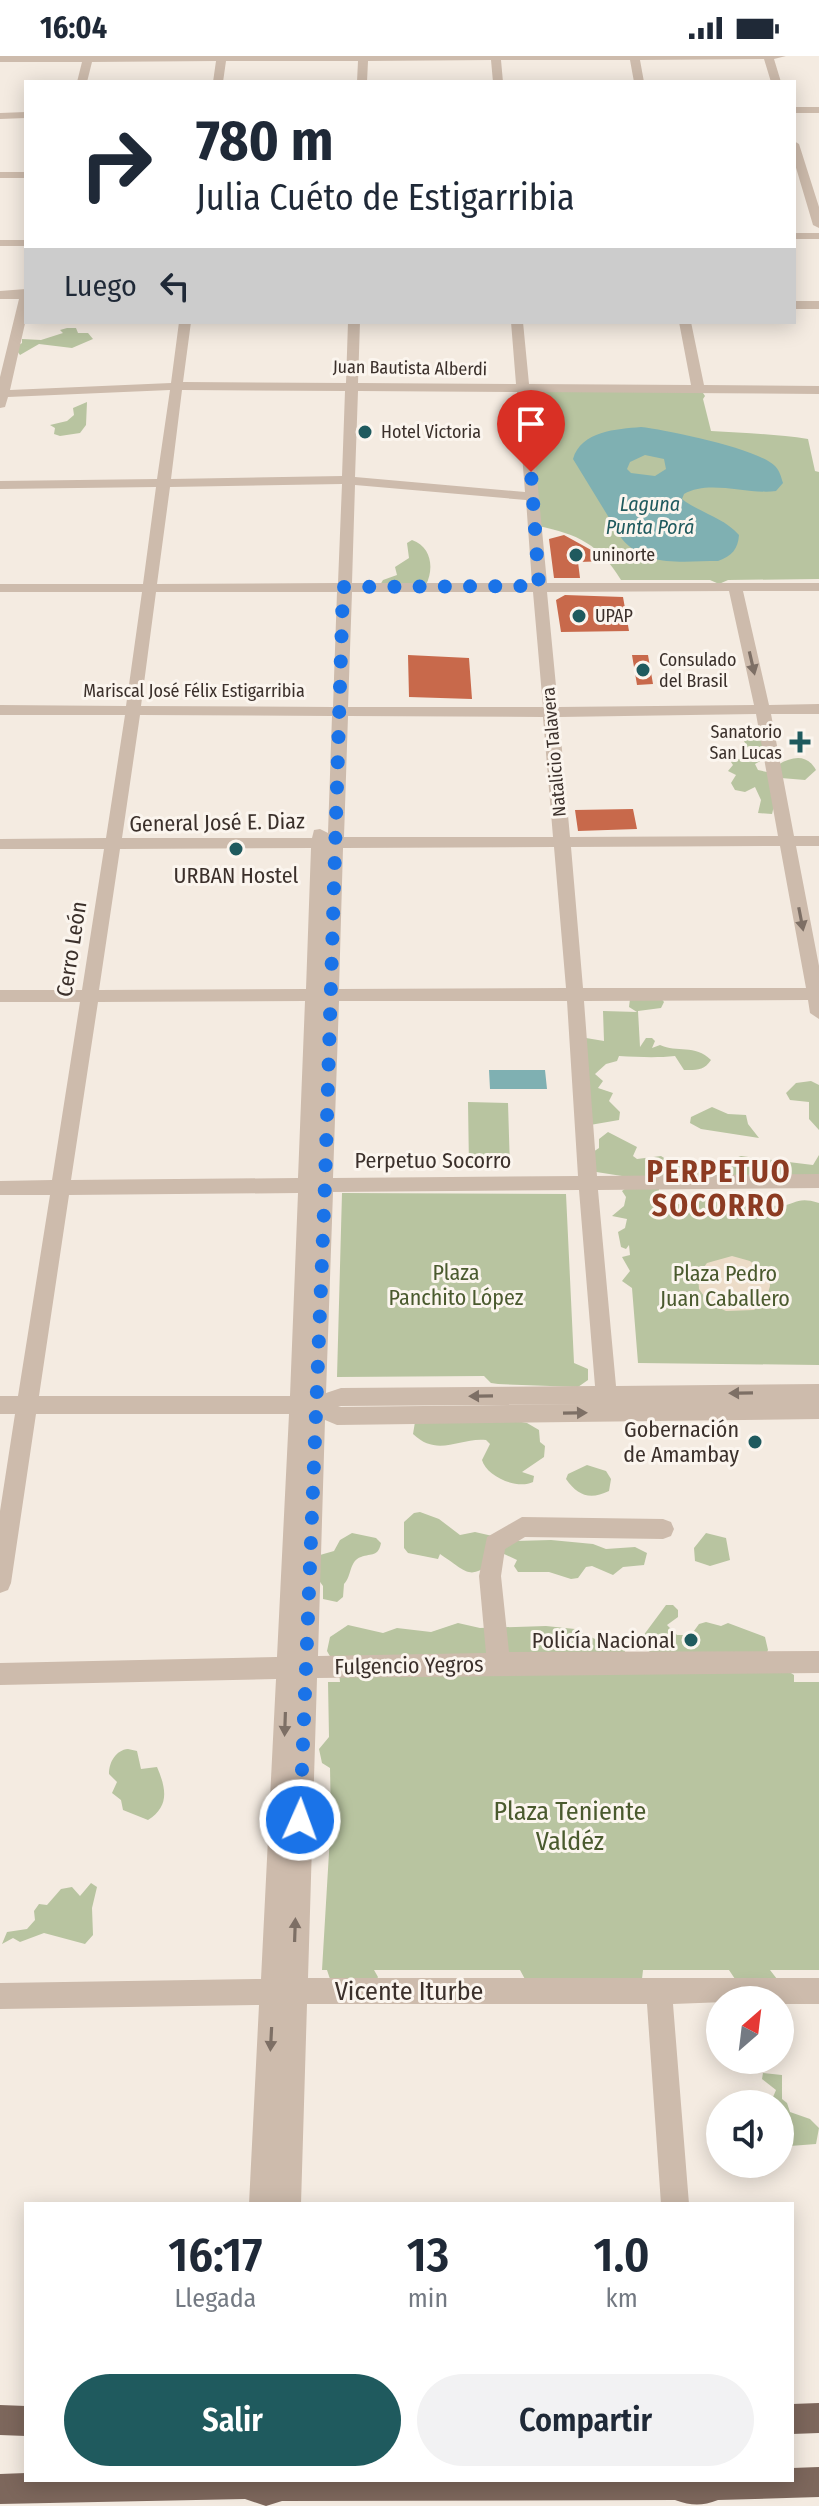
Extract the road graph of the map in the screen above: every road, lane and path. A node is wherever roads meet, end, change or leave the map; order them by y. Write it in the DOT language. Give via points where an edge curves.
graph roads {
  1 [pos="496,56"];
  2 [pos="768,56"];
  3 [pos="781,56"];
  4 [pos="88,57"];
  5 [pos="222,57"];
  6 [pos="363,57"];
  7 [pos="634,57"];
  8 [pos="0,59"];
  9 [pos="82,80"];
  10 [pos="218,80"];
  11 [pos="362,80"];
  12 [pos="498,80"];
  13 [pos="639,80"];
  14 [pos="775,80"];
  15 [pos="796,110"];
  16 [pos="819,110"];
  17 [pos="24,115"];
  18 [pos="0,116"];
  19 [pos="798,171"];
  20 [pos="819,171"];
  21 [pos="0,175"];
  22 [pos="24,175"];
  23 [pos="819,225"];
  24 [pos="796,236"];
  25 [pos="819,236"];
  26 [pos="0,243"];
  27 [pos="24,243"];
  28 [pos="24,294"];
  29 [pos="0,295"];
  30 [pos="24,302"];
  31 [pos="796,305"];
  32 [pos="819,305"];
  33 [pos="185,324"];
  34 [pos="354,324"];
  35 [pos="517,324"];
  36 [pos="685,324"];
  37 [pos="351,385"];
  38 [pos="177,386"];
  39 [pos="522,388"];
  40 [pos="698,389"];
  41 [pos="819,390"];
  42 [pos="1,397"];
  43 [pos="348,480"];
  44 [pos="164,481"];
  45 [pos="0,485"];
  46 [pos="533,497"];
  47 [pos="539,586"];
  48 [pos="343,587"];
  49 [pos="735,587"];
  50 [pos="819,587"];
  51 [pos="0,588"];
  52 [pos="147,588"];
  53 [pos="819,709"];
  54 [pos="0,710"];
  55 [pos="333,711"];
  56 [pos="763,711"];
  57 [pos="133,712"];
  58 [pos="550,712"];
  59 [pos="786,841"];
  60 [pos="819,841"];
  61 [pos="327,843"];
  62 [pos="562,843"];
  63 [pos="0,844"];
  64 [pos="112,845"];
  65 [pos="817,994"];
  66 [pos="88,995"];
  67 [pos="322,995"];
  68 [pos="575,995"];
  69 [pos="0,996"];
  70 [pos="819,1013"];
  71 [pos="819,1181"];
  72 [pos="588,1183"];
  73 [pos="316,1184"];
  74 [pos="61,1187"];
  75 [pos="0,1188"];
  76 [pos="819,1393"];
  77 [pos="607,1404"];
  78 [pos="0,1405"];
  79 [pos="29,1405"];
  80 [pos="308,1405"];
  81 [pos="819,1410"];
  82 [pos="663,1529"];
  83 [pos="0,1583"];
  84 [pos="819,1662"];
  85 [pos="498,1663"];
  86 [pos="297,1668"];
  87 [pos="0,1674"];
  88 [pos="659,1991"];
  89 [pos="819,1991"];
  90 [pos="283,1992"];
  91 [pos="0,1996"];
  92 [pos="276,2191"];
  93 [pos="675,2202"];
  94 [pos="819,2418"];
  95 [pos="794,2419"];
  96 [pos="0,2420"];
  97 [pos="24,2421"];
  98 [pos="819,2482"];
  99 [pos="698,2488"];
  100 [pos="0,2489"];
  101 [pos="265,2490"];
  1 -- 6 [label="street"];
  1 -- 7 [label="street"];
  1 -- 12 [label="street"];
  2 -- 3 [label="street"];
  2 -- 7 [label="street"];
  2 -- 14 [label="street"];
  4 -- 5 [label="street"];
  4 -- 8 [label="street"];
  4 -- 9 [label="street"];
  5 -- 6 [label="street"];
  5 -- 10 [label="street"];
  6 -- 11 [label="street"];
  7 -- 13 [label="street"];
  15 -- 16 [label="street"];
  17 -- 18 [label="street"];
  19 -- 20 [label="street"];
  19 -- 23 [label="street"];
  21 -- 22 [label="street"];
  24 -- 25 [label="street"];
  26 -- 27 [label="street"];
  28 -- 29 [label="street"];
  30 -- 42 [label="street"];
  31 -- 32 [label="street"];
  33 -- 38 [label="street, Cerro León"];
  34 -- 37 [label="street"];
  35 -- 39 [label="street, Natalicio Talavera"];
  36 -- 40 [label="street"];
  37 -- 38 [label="street, Juan Bautista Alberdi"];
  37 -- 39 [label="street, Juan Bautista Alberdi"];
  37 -- 43 [label="street"];
  38 -- 42 [label="street, Juan Bautista Alberdi"];
  38 -- 44 [label="street, Cerro León"];
  39 -- 40 [label="street, Juan Bautista Alberdi"];
  39 -- 46 [label="street, Natalicio Talavera"];
  40 -- 41 [label="street, Juan Bautista Alberdi"];
  43 -- 44 [label="street"];
  43 -- 46 [label="street"];
  43 -- 48 [label="street"];
  44 -- 45 [label="street"];
  44 -- 52 [label="street, Cerro León"];
  46 -- 47 [label="street, Natalicio Talavera"];
  47 -- 48 [label="street"];
  47 -- 49 [label="street"];
  47 -- 58 [label="street, Natalicio Talavera"];
  48 -- 52 [label="street"];
  48 -- 55 [label="street"];
  49 -- 50 [label="street"];
  49 -- 56 [label="street, one-way"];
  51 -- 52 [label="street"];
  52 -- 57 [label="street, Cerro León"];
  53 -- 56 [label="street, Mariscal José Félix Estigarribia"];
  54 -- 57 [label="street, Mariscal José Félix Estigarribia"];
  55 -- 57 [label="street, Mariscal José Félix Estigarribia"];
  55 -- 58 [label="street, Mariscal José Félix Estigarribia"];
  55 -- 61 [label="street"];
  56 -- 58 [label="street, Mariscal José Félix Estigarribia"];
  56 -- 59 [label="street"];
  57 -- 64 [label="street, Cerro León"];
  58 -- 62 [label="street, Natalicio Talavera"];
  59 -- 60 [label="street, General José E. Diaz"];
  59 -- 62 [label="street, General José E. Diaz"];
  59 -- 65 [label="street, one-way"];
  61 -- 62 [label="street, General José E. Diaz"];
  61 -- 64 [label="street, General José E. Diaz"];
  61 -- 67 [label="street"];
  62 -- 68 [label="street, Natalicio Talavera"];
  63 -- 64 [label="street, General José E. Diaz"];
  64 -- 66 [label="street, Cerro León"];
  65 -- 68 [label="street"];
  65 -- 70 [label="street"];
  66 -- 67 [label="street"];
  66 -- 69 [label="street"];
  66 -- 74 [label="street, Cerro León"];
  67 -- 68 [label="street"];
  67 -- 73 [label="street"];
  68 -- 72 [label="street, Natalicio Talavera"];
  71 -- 72 [label="street, Perpetuo Socorro"];
  72 -- 73 [label="street, Perpetuo Socorro"];
  72 -- 77 [label="street, Natalicio Talavera"];
  73 -- 74 [label="street, Perpetuo Socorro"];
  73 -- 80 [label="street"];
  74 -- 75 [label="street, Perpetuo Socorro"];
  74 -- 79 [label="street, Cerro León"];
  76 -- 77 [label="street, one-way"];
  77 -- 80 [label="street" via="337,1416"];
  77 -- 81 [label="street"];
  78 -- 79 [label="street"];
  79 -- 80 [label="street"];
  79 -- 83 [label="street, Cerro León"];
  80 -- 86 [label="street"];
  82 -- 85 [label="street" via="522,1527 495,1544 490,1576"];
  84 -- 85 [label="street, Fulgencio Yegros"];
  85 -- 86 [label="street, Fulgencio Yegros"];
  86 -- 87 [label="street, Fulgencio Yegros"];
  86 -- 90 [label="street"];
  88 -- 89 [label="street, Vicente Iturbe"];
  88 -- 90 [label="street, Vicente Iturbe"];
  88 -- 93 [label="street"];
  90 -- 91 [label="street, Vicente Iturbe"];
  90 -- 92 [label="street"];
  94 -- 95 [label="main road"];
  96 -- 97 [label="main road"];
  98 -- 99 [label="main road"];
  99 -- 101 [label="main road"];
  100 -- 101 [label="main road"];
}
